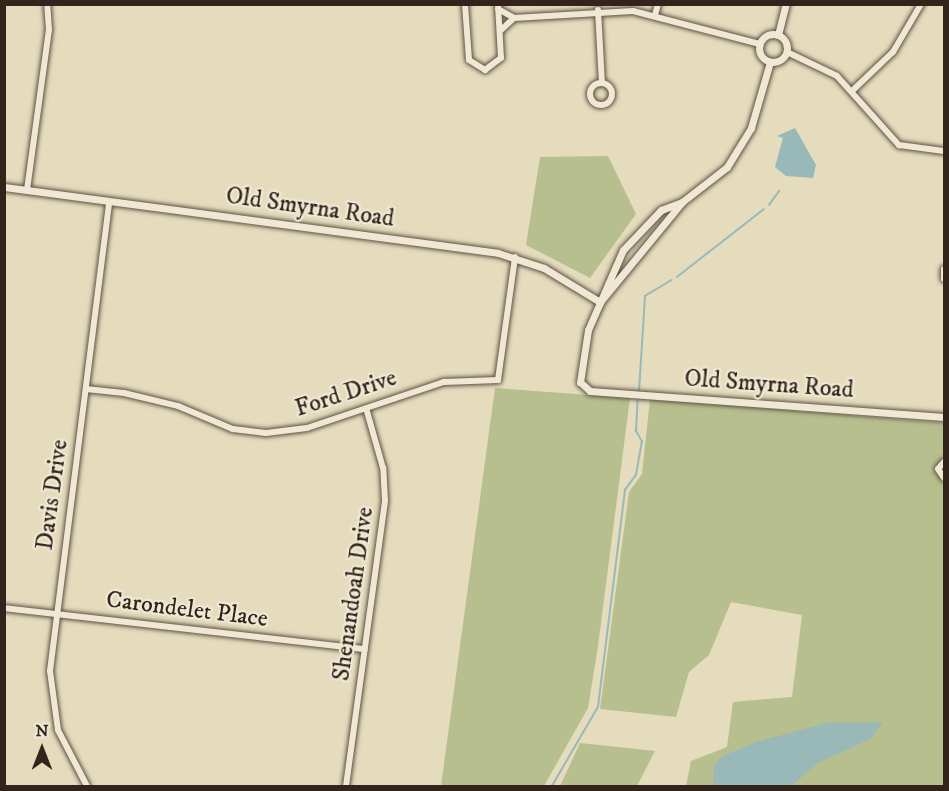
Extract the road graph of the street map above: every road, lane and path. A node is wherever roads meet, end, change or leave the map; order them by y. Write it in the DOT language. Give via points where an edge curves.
graph roads {
  1 [pos="47,4"];
  2 [pos="465,4"];
  3 [pos="658,4"];
  4 [pos="786,4"];
  5 [pos="921,4"];
  6 [pos="498,7"];
  7 [pos="598,10"];
  8 [pos="656,15"];
  9 [pos="514,18"];
  10 [pos="500,31"];
  11 [pos="778,35"];
  12 [pos="760,44"];
  13 [pos="787,52"];
  14 [pos="770,62"];
  15 [pos="602,83"];
  16 [pos="852,91"];
  17 [pos="945,151"];
  18 [pos="4,187"];
  19 [pos="27,190"];
  20 [pos="109,202"];
  21 [pos="682,202"];
  22 [pos="515,257"];
  23 [pos="945,269"];
  24 [pos="945,279"];
  25 [pos="600,302"];
  26 [pos="86,389"];
  27 [pos="366,408"];
  28 [pos="945,417"];
  29 [pos="945,462"];
  30 [pos="945,478"];
  31 [pos="4,608"];
  32 [pos="56,613"];
  33 [pos="365,650"];
  34 [pos="87,786"];
  35 [pos="346,786"];
  1 -- 19 [label="street" via="49,30"];
  2 -- 10 [label="street" via="468,55 476,68 489,70 500,61"];
  3 -- 8 [label="street"];
  4 -- 11 [label="street"];
  5 -- 16 [label="street" via="893,52"];
  6 -- 9 [label="street"];
  6 -- 10 [label="street"];
  7 -- 8 [label="street"];
  7 -- 9 [label="street"];
  7 -- 15 [label="street"];
  8 -- 12 [label="street"];
  9 -- 10 [label="street"];
  11 -- 12 [label="street"];
  11 -- 13 [label="street"];
  12 -- 14 [label="street" via="763,57"];
  13 -- 14 [label="street"];
  13 -- 16 [label="street" via="828,69"];
  14 -- 21 [label="street" via="739,152 720,174"];
  16 -- 17 [label="street" via="899,145"];
  18 -- 19 [label="street, Old Smyrna Road"];
  19 -- 20 [label="street, Old Smyrna Road"];
  20 -- 22 [label="street, Old Smyrna Road"];
  20 -- 26 [label="street, Davis Drive"];
  21 -- 25 [label="street"];
  21 -- 25 [label="street" via="661,210 635,234"];
  22 -- 25 [label="street, Old Smyrna Road"];
  22 -- 27 [label="street, Ford Drive" via="498,380 444,382"];
  23 -- 24 [label="street"];
  25 -- 28 [label="street, Old Smyrna Road" via="579,376 590,391"];
  26 -- 27 [label="street, Ford Drive" via="124,393 233,429 266,434 307,428"];
  26 -- 32 [label="street, Davis Drive"];
  27 -- 33 [label="street, Shenandoah Drive" via="386,482"];
  29 -- 30 [label="street" via="938,469"];
  31 -- 32 [label="street, Carondelet Place"];
  32 -- 33 [label="street, Carondelet Place"];
  32 -- 34 [label="street, Davis Drive" via="50,671 53,711"];
  33 -- 35 [label="street, Shenandoah Drive"];
}
